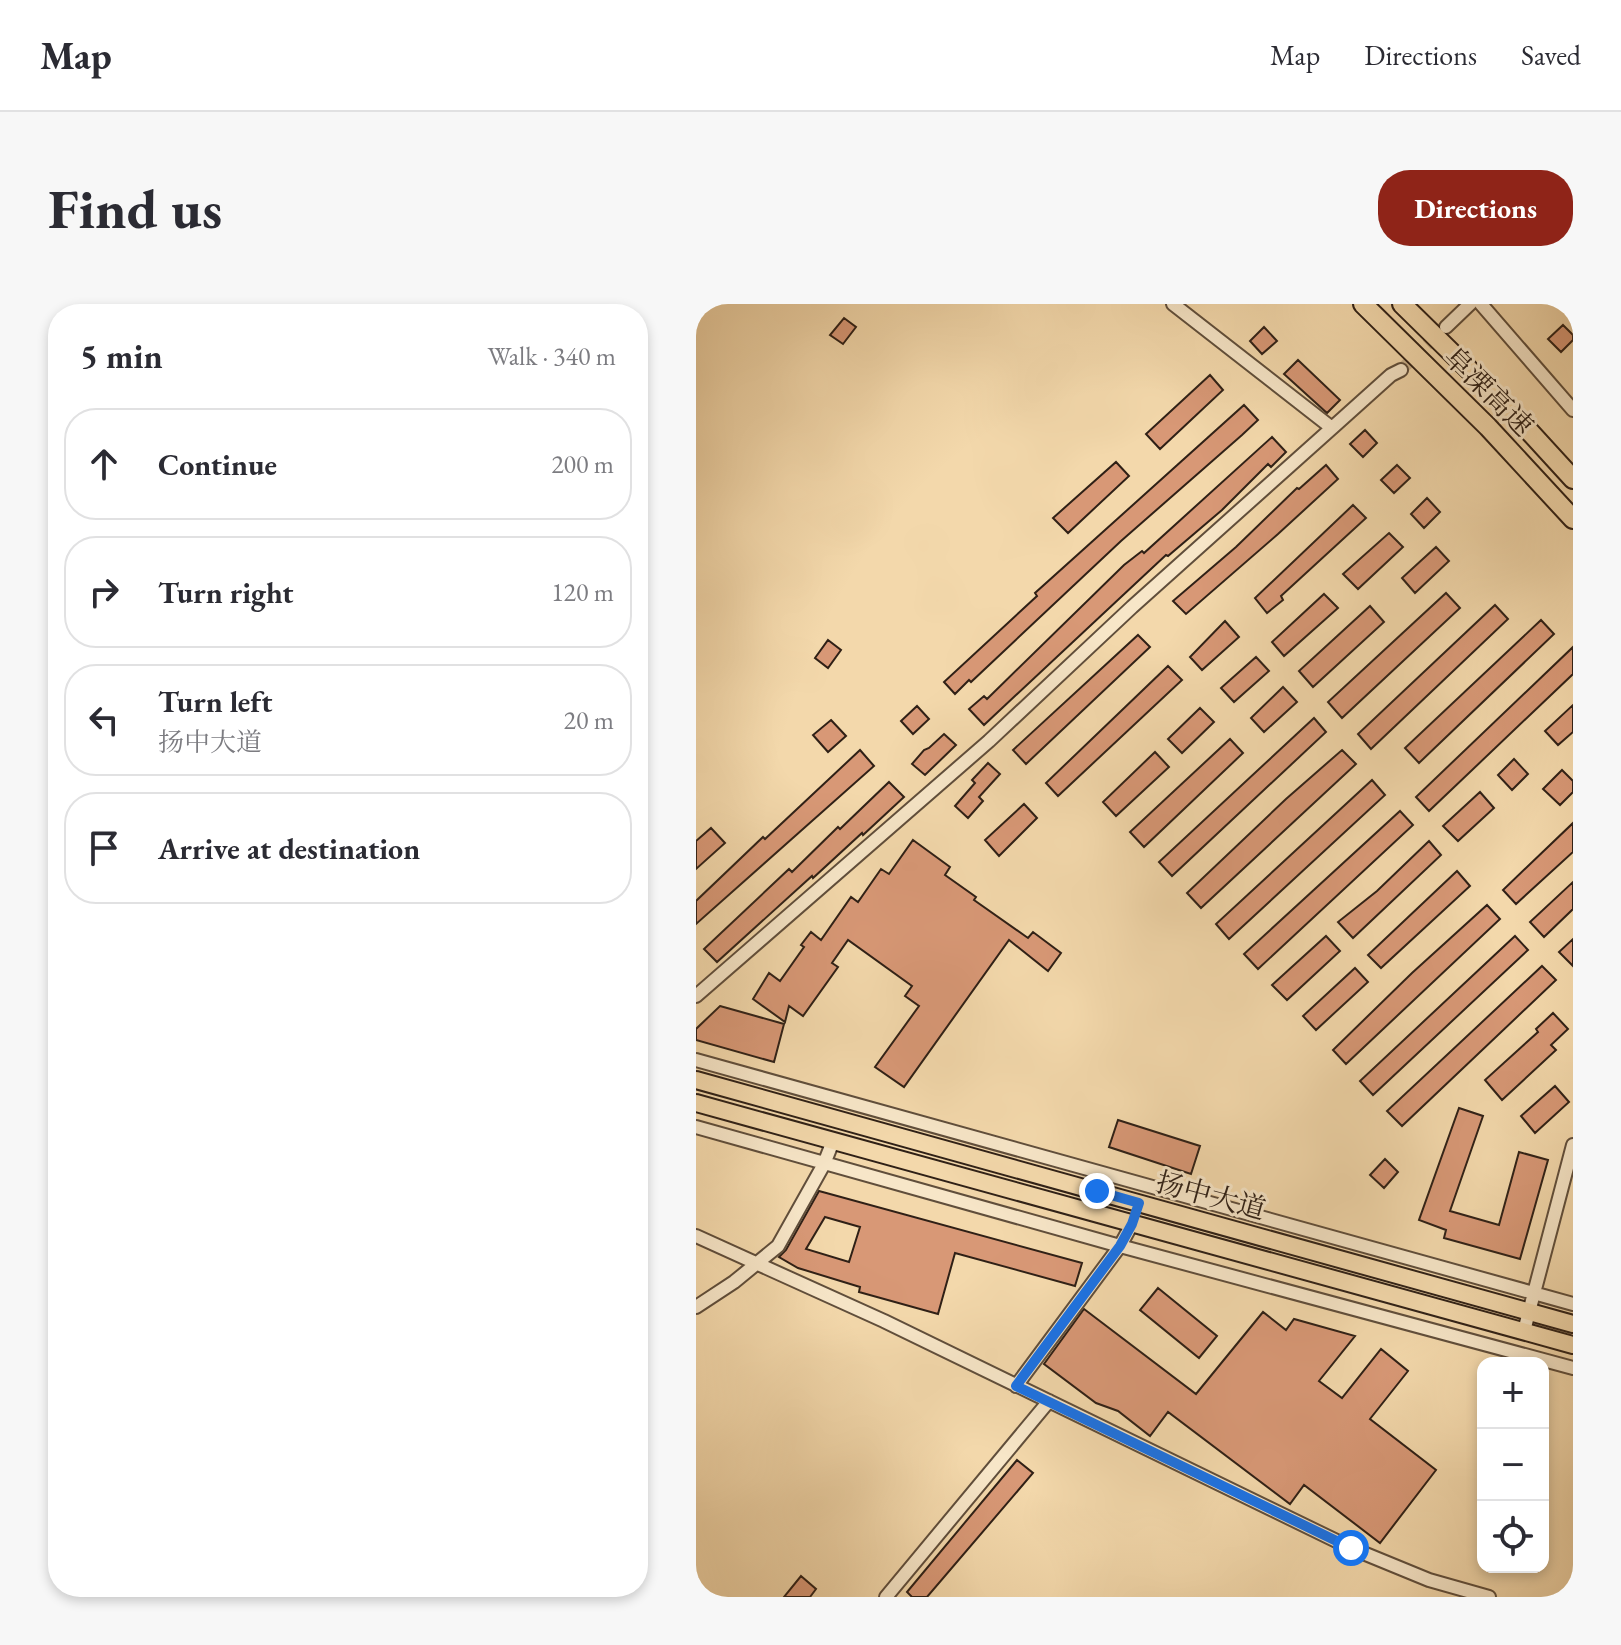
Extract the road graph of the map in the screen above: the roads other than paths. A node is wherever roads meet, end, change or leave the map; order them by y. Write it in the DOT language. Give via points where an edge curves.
graph roads {
  1 [pos="1173,304"];
  2 [pos="1363,304"];
  3 [pos="1402,304"];
  4 [pos="1470,304"];
  5 [pos="1481,304"];
  6 [pos="1446,327"];
  7 [pos="1401,370"];
  8 [pos="1573,410"];
  9 [pos="1332,428"];
  10 [pos="1573,479"];
  11 [pos="1573,519"];
  12 [pos="696,996"];
  13 [pos="696,1060"];
  14 [pos="696,1080"];
  15 [pos="696,1103"];
  16 [pos="840,1120"];
  17 [pos="696,1127"];
  18 [pos="833,1141"];
  19 [pos="1573,1145"];
  20 [pos="824,1164"];
  21 [pos="1139,1203"];
  22 [pos="1132,1224"];
  23 [pos="696,1236"];
  24 [pos="1120,1246"];
  25 [pos="757,1263"];
  26 [pos="1399,1274"];
  27 [pos="1394,1294"];
  28 [pos="1534,1294"];
  29 [pos="1573,1304"];
  30 [pos="696,1307"];
  31 [pos="1529,1311"];
  32 [pos="1573,1324"];
  33 [pos="1524,1331"];
  34 [pos="1573,1345"];
  35 [pos="1573,1368"];
  36 [pos="1016,1386"];
  37 [pos="1049,1401"];
  38 [pos="886,1597"];
  39 [pos="1489,1597"];
  1 -- 9 [label="street"];
  2 -- 11 [label="highway, 阜溧高速"];
  3 -- 10 [label="highway, 阜溧高速"];
  4 -- 6 [label="street"];
  5 -- 8 [label="street"];
  7 -- 9 [label="street"];
  9 -- 12 [label="street" via="989,741"];
  13 -- 28 [label="street"];
  14 -- 16 [label="main road, 扬中大道"];
  15 -- 18 [label="main road, 扬中大道"];
  16 -- 18 [label="main road"];
  16 -- 21 [label="main road, 扬中大道"];
  17 -- 20 [label="street"];
  18 -- 20 [label="street"];
  18 -- 22 [label="main road, 扬中大道"];
  19 -- 28 [label="street"];
  20 -- 24 [label="street"];
  20 -- 25 [label="street" via="778,1246"];
  21 -- 22 [label="main road"];
  21 -- 26 [label="main road, 扬中大道"];
  22 -- 24 [label="street"];
  22 -- 27 [label="main road, 扬中大道"];
  23 -- 25 [label="street"];
  24 -- 35 [label="street"];
  24 -- 36 [label="street"];
  25 -- 30 [label="street"];
  25 -- 36 [label="street"];
  26 -- 27 [label="main road"];
  26 -- 31 [label="main road, 扬中大道"];
  27 -- 33 [label="main road, 扬中大道"];
  28 -- 29 [label="street"];
  28 -- 31 [label="street"];
  31 -- 32 [label="main road, 扬中大道"];
  31 -- 33 [label="street"];
  33 -- 34 [label="main road, 扬中大道"];
  36 -- 37 [label="street"];
  37 -- 38 [label="street"];
  37 -- 39 [label="street" via="1351,1548 1429,1580"];
}
